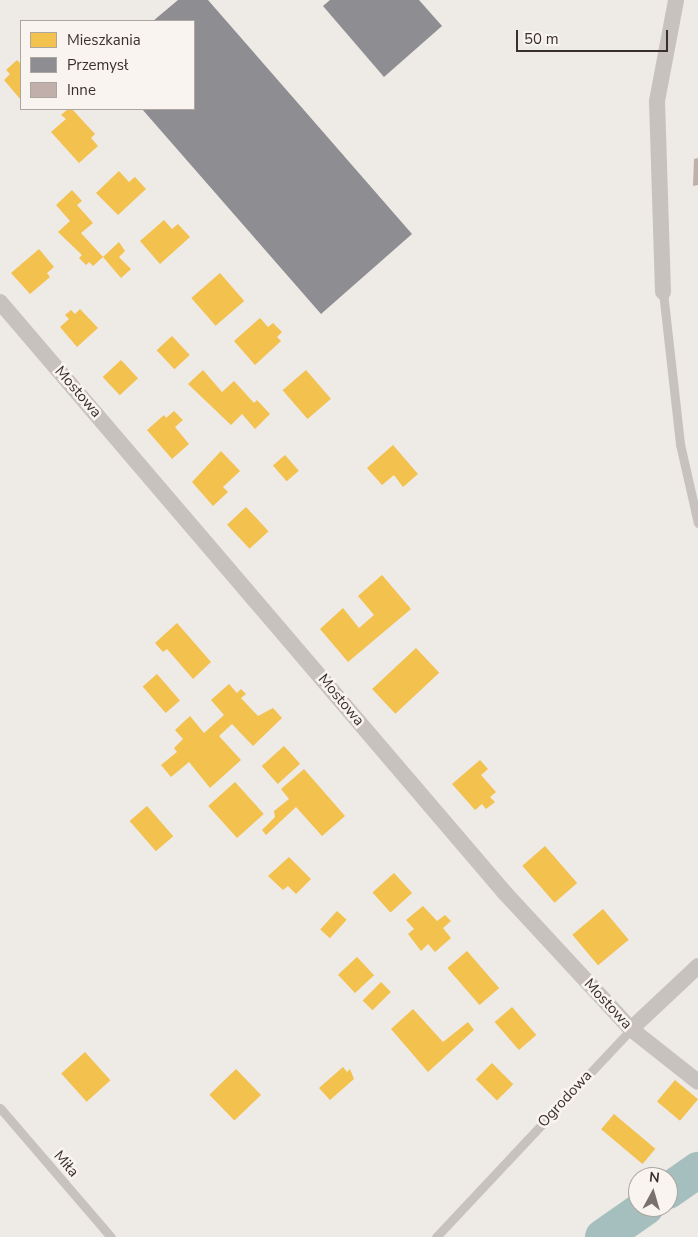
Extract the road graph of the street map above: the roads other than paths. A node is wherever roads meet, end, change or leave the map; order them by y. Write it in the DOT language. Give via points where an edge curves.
graph roads {
  1 [pos="676,0"];
  2 [pos="663,292"];
  3 [pos="0,302"];
  4 [pos="698,523"];
  5 [pos="698,966"];
  6 [pos="631,1029"];
  7 [pos="698,1082"];
  8 [pos="0,1108"];
  9 [pos="111,1237"];
  10 [pos="436,1237"];
  1 -- 2 [label="street" via="657,102"];
  2 -- 4 [label="lane" via="680,444"];
  3 -- 6 [label="street, Mostowa" via="504,892"];
  5 -- 6 [label="street, Ogrodowa"];
  6 -- 7 [label="street, Mostowa"];
  6 -- 10 [label="lane, Ogrodowa"];
  8 -- 9 [label="lane, Miła"];
}
